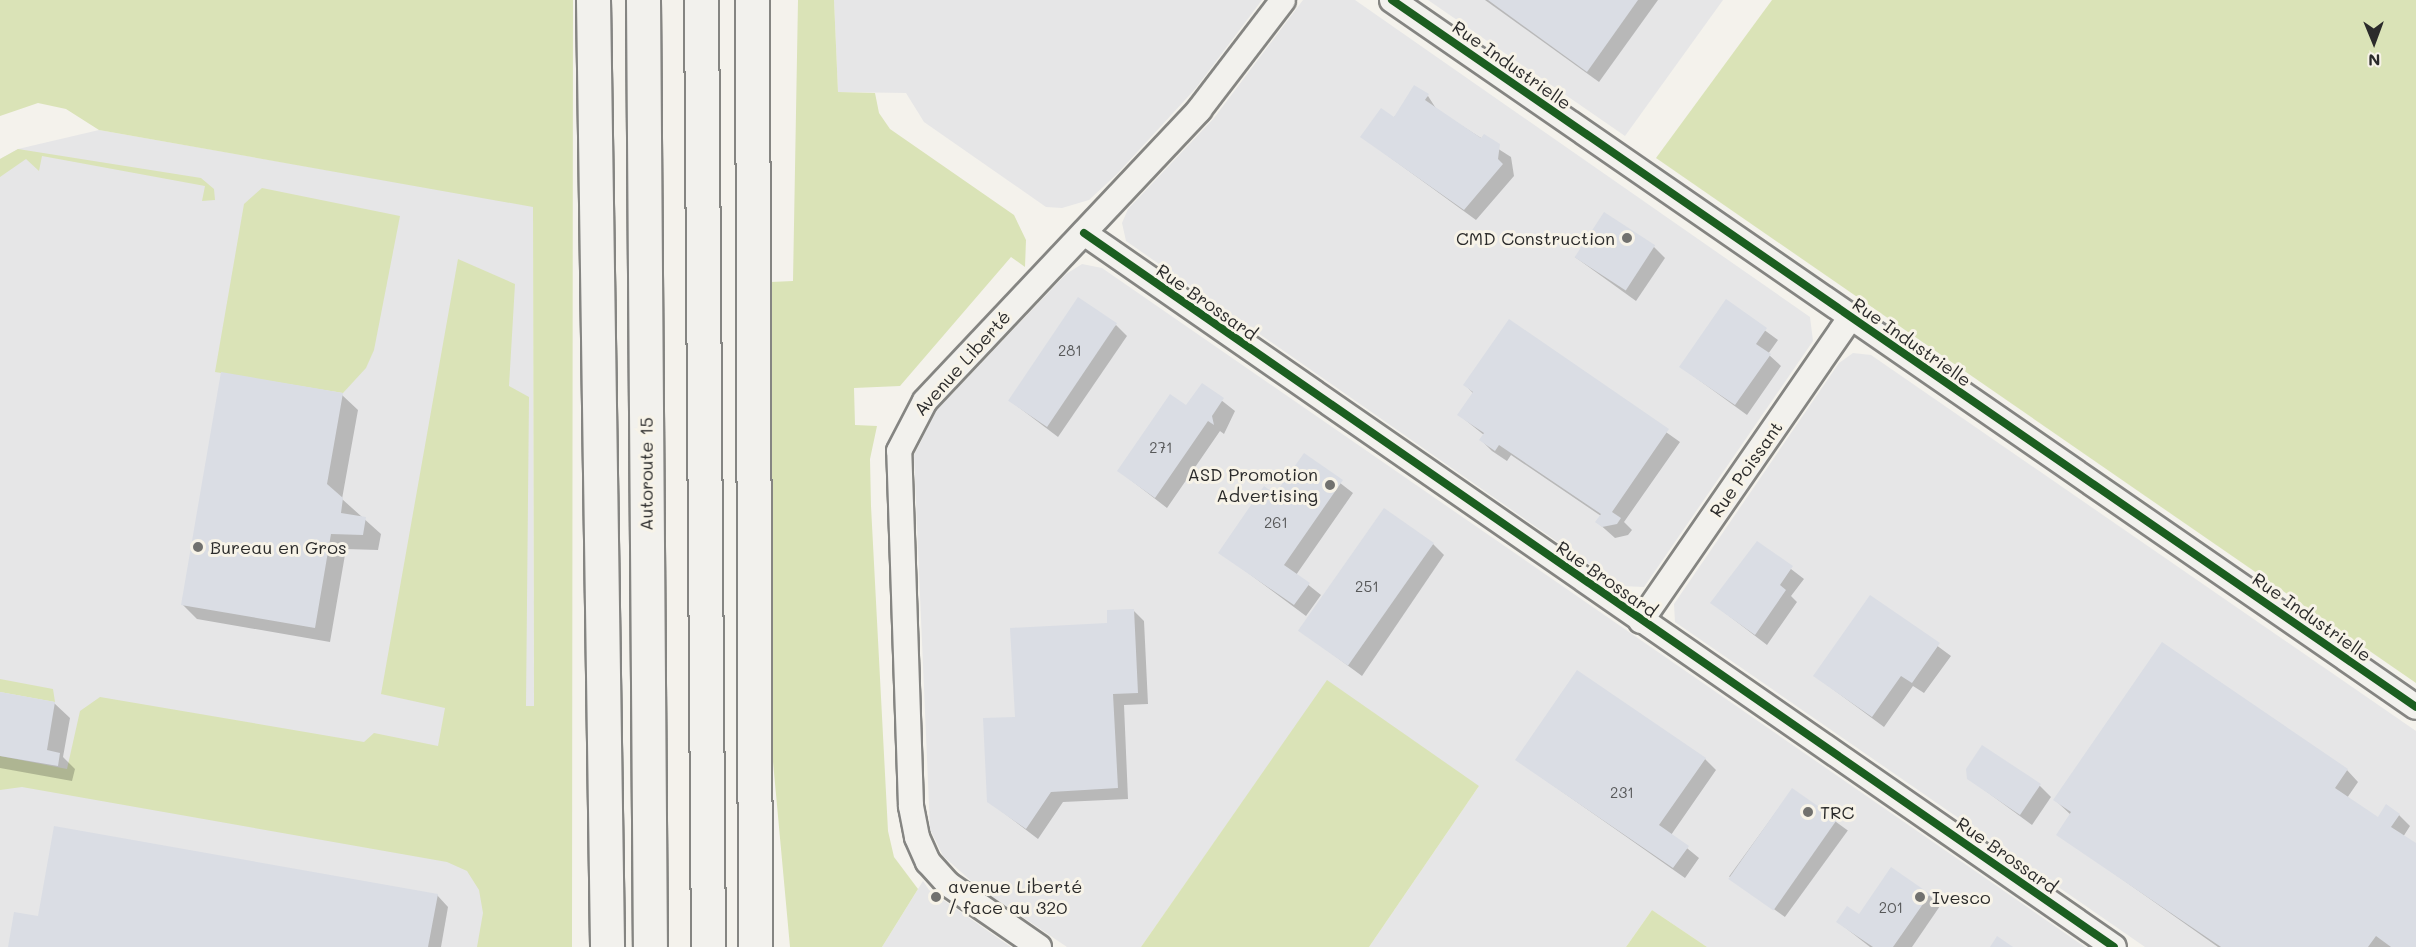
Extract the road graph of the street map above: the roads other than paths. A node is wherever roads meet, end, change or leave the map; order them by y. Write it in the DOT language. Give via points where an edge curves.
graph roads {
  1 [pos="593,0"];
  2 [pos="643,0"];
  3 [pos="701,0"];
  4 [pos="752,0"];
  5 [pos="1283,0"];
  6 [pos="1392,0"];
  7 [pos="1084,233"];
  8 [pos="1850,318"];
  9 [pos="1641,621"];
  10 [pos="603,665"];
  11 [pos="2416,707"];
  12 [pos="756,940"];
  13 [pos="594,947"];
  14 [pos="608,947"];
  15 [pos="650,947"];
  16 [pos="708,947"];
  17 [pos="1039,947"];
  18 [pos="2114,947"];
  1 -- 10 [label="highway"];
  2 -- 15 [label="highway, Autoroute 15"];
  3 -- 16 [label="highway"];
  4 -- 12 [label="highway"];
  5 -- 7 [label="street, Avenue Liberté" via="1210,96"];
  6 -- 8 [label="street, Rue Industrielle"];
  7 -- 9 [label="street, Rue Brossard"];
  7 -- 17 [label="street, Avenue Liberté" via="925,401 904,435 897,467 917,837 928,862 948,884"];
  8 -- 9 [label="street, Rue Poissant"];
  8 -- 11 [label="street, Rue Industrielle"];
  9 -- 18 [label="street, Rue Brossard"];
  10 -- 13 [label="highway"];
  10 -- 14 [label="highway"];
}
